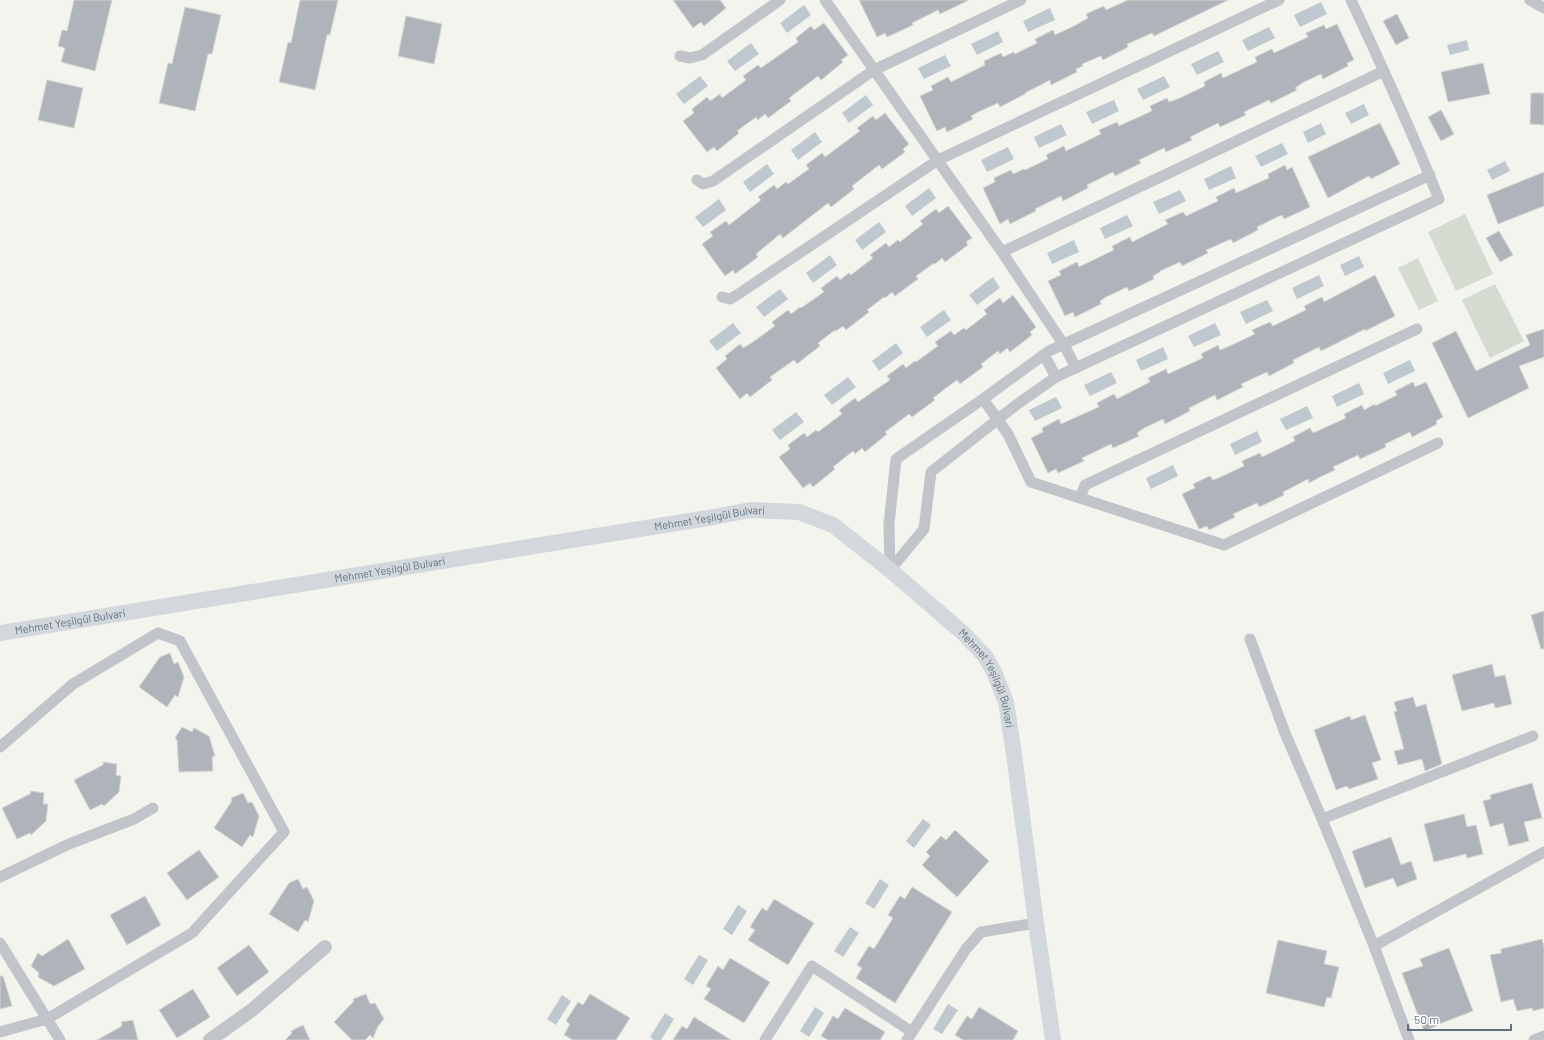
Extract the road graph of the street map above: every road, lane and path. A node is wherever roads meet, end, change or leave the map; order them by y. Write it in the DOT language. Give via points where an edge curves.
graph roads {
  1 [pos="780,0"];
  2 [pos="825,0"];
  3 [pos="1021,0"];
  4 [pos="1279,0"];
  5 [pos="1351,0"];
  6 [pos="1530,0"];
  7 [pos="1544,8"];
  8 [pos="680,56"];
  9 [pos="874,70"];
  10 [pos="1384,71"];
  11 [pos="938,160"];
  12 [pos="1430,176"];
  13 [pos="697,180"];
  14 [pos="1002,252"];
  15 [pos="722,297"];
  16 [pos="1417,329"];
  17 [pos="1064,345"];
  18 [pos="1044,355"];
  19 [pos="1076,368"];
  20 [pos="1056,377"];
  21 [pos="983,399"];
  22 [pos="998,420"];
  23 [pos="1438,443"];
  24 [pos="1080,498"];
  25 [pos="890,570"];
  26 [pos="0,633"];
  27 [pos="1250,639"];
  28 [pos="1533,736"];
  29 [pos="0,747"];
  30 [pos="153,808"];
  31 [pos="1322,819"];
  32 [pos="1544,852"];
  33 [pos="0,877"];
  34 [pos="1036,923"];
  35 [pos="0,943"];
  36 [pos="1374,946"];
  37 [pos="324,947"];
  38 [pos="47,1019"];
  39 [pos="0,1032"];
  40 [pos="910,1036"];
  41 [pos="1544,1036"];
  42 [pos="60,1040"];
  43 [pos="210,1040"];
  44 [pos="765,1040"];
  45 [pos="1053,1040"];
  46 [pos="1409,1040"];
  47 [pos="1534,1040"];
  1 -- 8 [label="street" via="702,55 690,58"];
  2 -- 9 [label="street"];
  3 -- 9 [label="street"];
  4 -- 11 [label="street"];
  5 -- 10 [label="street"];
  6 -- 7 [label="street"];
  9 -- 11 [label="street"];
  9 -- 13 [label="street" via="713,181 703,184"];
  10 -- 12 [label="street"];
  10 -- 14 [label="street"];
  11 -- 14 [label="street"];
  11 -- 15 [label="street" via="737,295 730,299"];
  12 -- 17 [label="street"];
  12 -- 19 [label="street" via="1439,199"];
  14 -- 17 [label="street"];
  16 -- 24 [label="street" via="1085,485"];
  17 -- 18 [label="street"];
  17 -- 19 [label="street"];
  18 -- 20 [label="street"];
  18 -- 21 [label="street"];
  19 -- 20 [label="street"];
  20 -- 22 [label="street"];
  21 -- 22 [label="street"];
  21 -- 25 [label="street" via="896,459 888,524"];
  22 -- 24 [label="street" via="1008,434 1031,482"];
  22 -- 25 [label="street" via="931,472 924,529"];
  23 -- 24 [label="street" via="1224,545"];
  25 -- 26 [label="main road, Mehmet Yeşilgül Bulvari" via="833,525 799,512 750,510"];
  25 -- 34 [label="main road, Mehmet Yeşilgül Bulvari" via="963,633 985,656 994,672 1006,702"];
  27 -- 31 [label="street" via="1285,733"];
  28 -- 31 [label="street"];
  29 -- 38 [label="street" via="73,684 158,633 180,641 284,832 192,933"];
  30 -- 33 [label="street" via="134,819 69,844"];
  31 -- 36 [label="street"];
  32 -- 36 [label="street"];
  34 -- 40 [label="street" via="981,932 966,949"];
  34 -- 45 [label="main road, Mehmet Yeşilgül Bulvari"];
  35 -- 38 [label="street"];
  36 -- 46 [label="street"];
  37 -- 43 [label="street" via="252,1010"];
  38 -- 39 [label="street"];
  38 -- 42 [label="street"];
  40 -- 44 [label="street" via="812,966"];
  41 -- 47 [label="street"];
}
